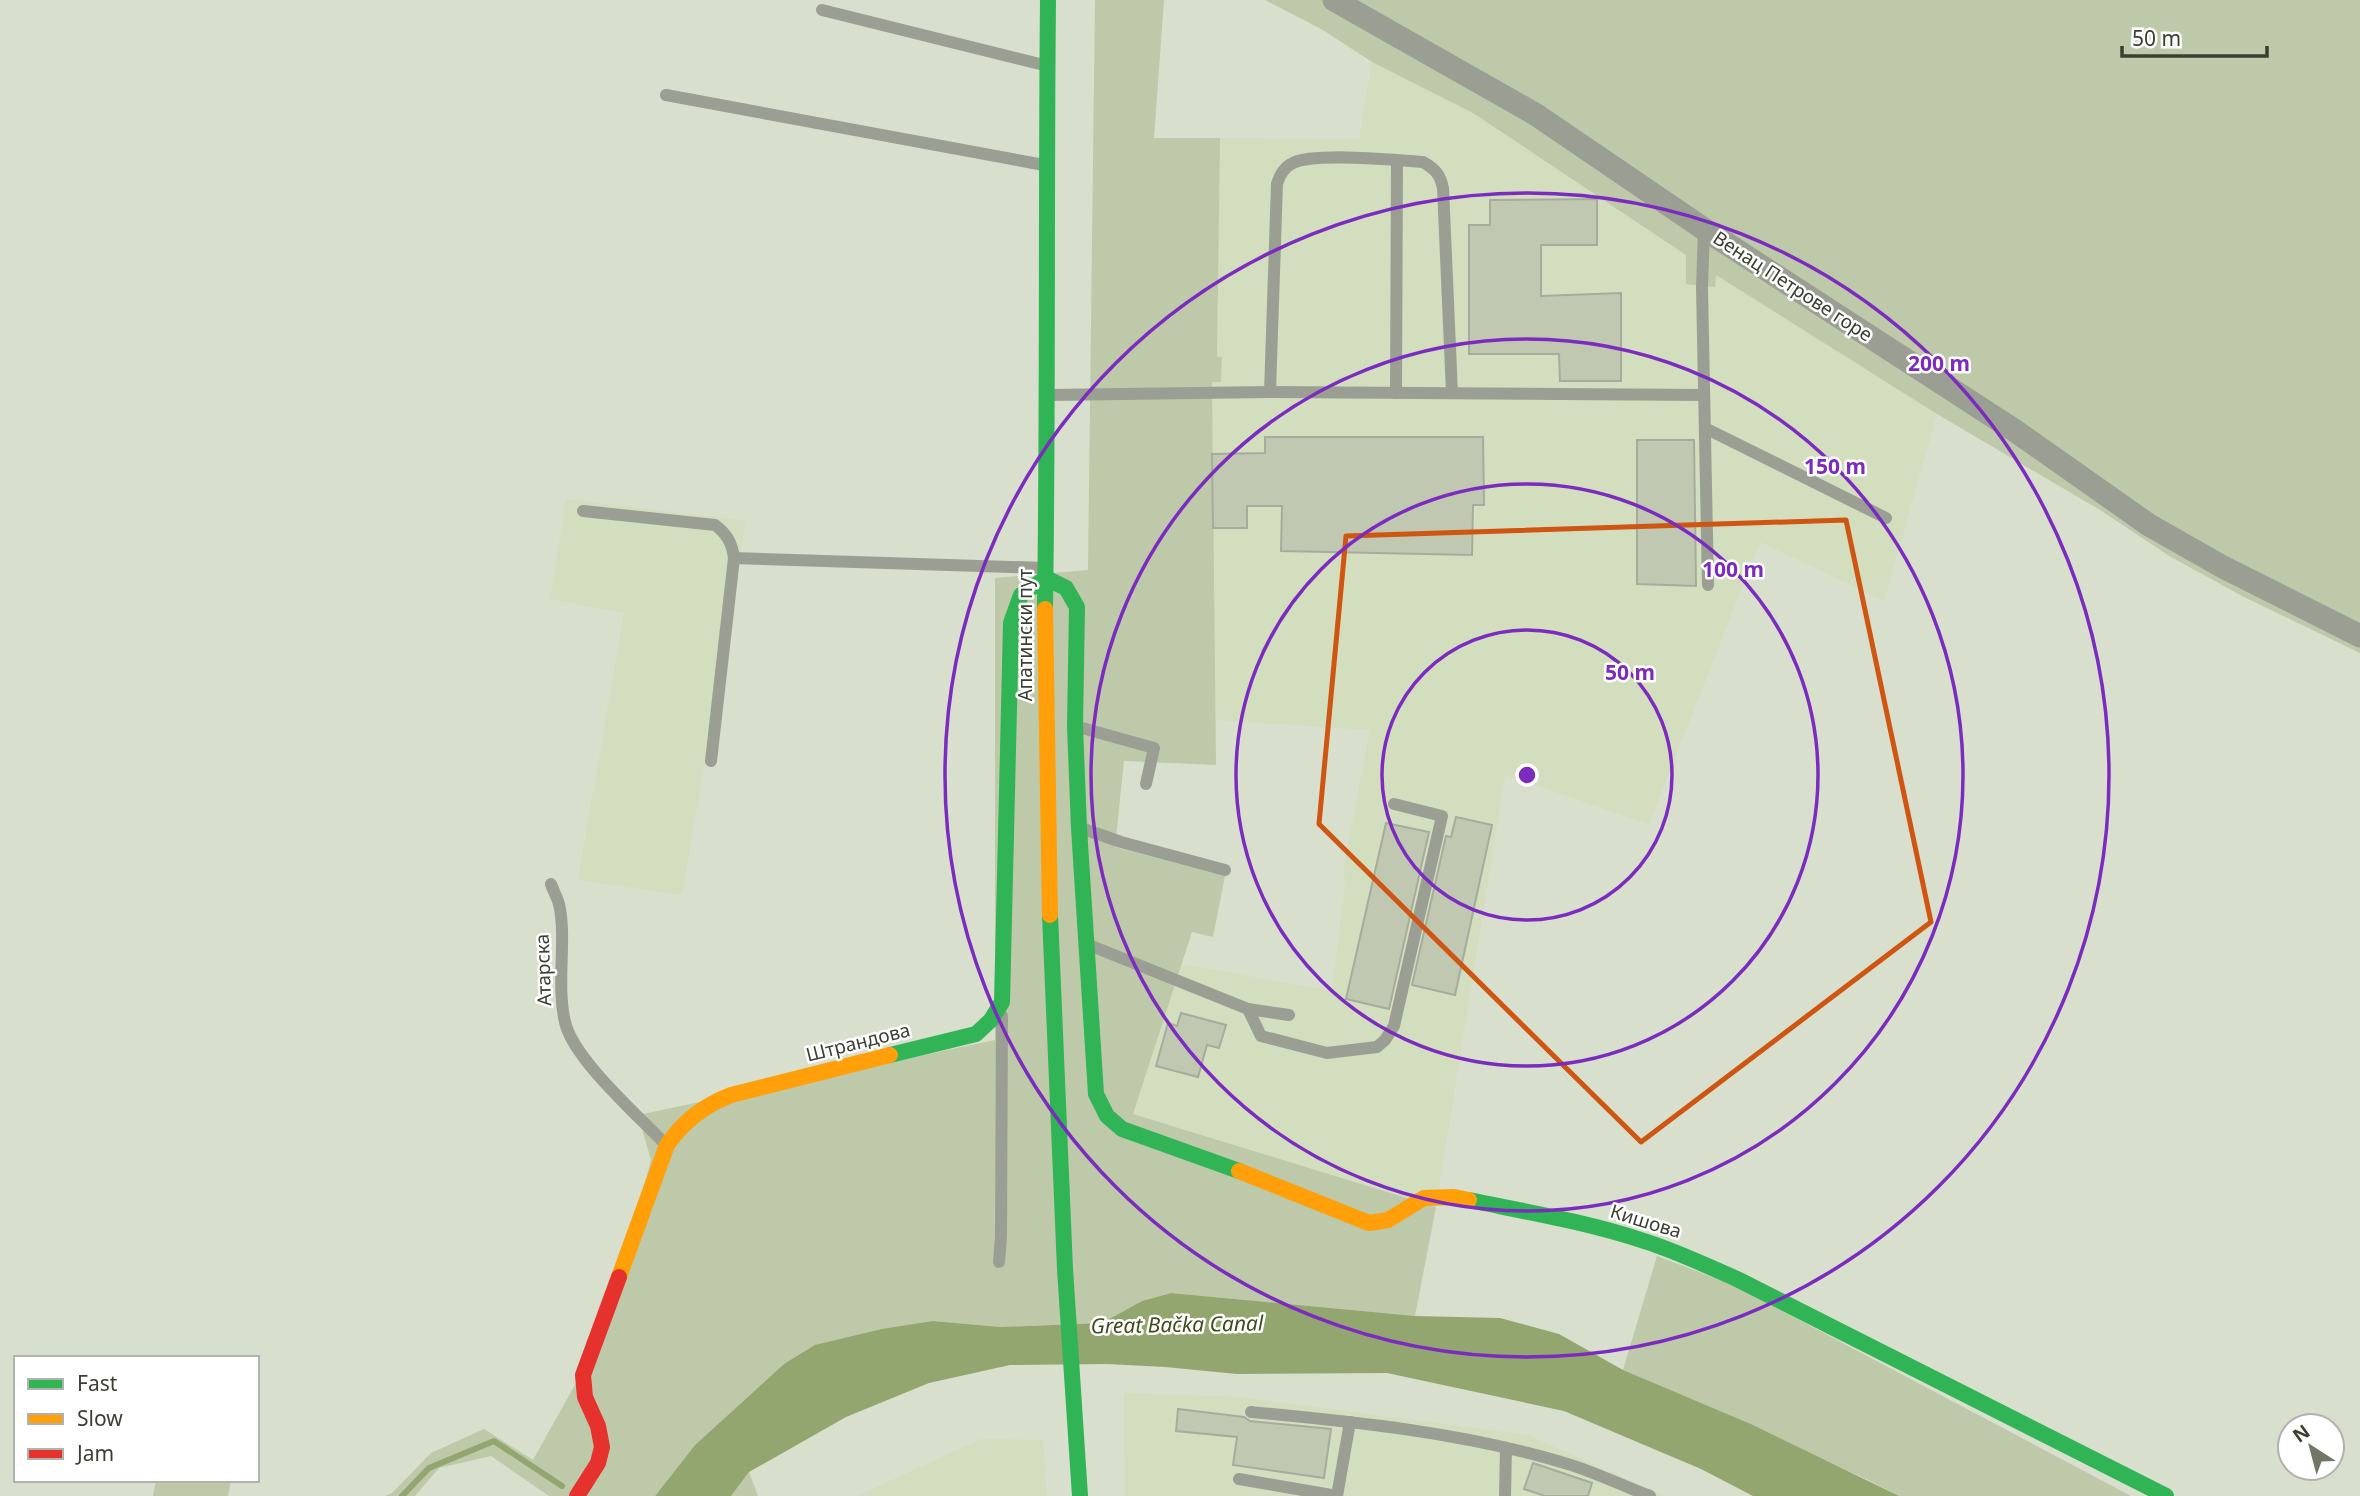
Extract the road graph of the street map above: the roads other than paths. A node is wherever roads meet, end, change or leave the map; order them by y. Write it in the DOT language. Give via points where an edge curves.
graph roads {
  1 [pos="1048,0"];
  2 [pos="1334,0"];
  3 [pos="822,10"];
  4 [pos="1048,66"];
  5 [pos="666,94"];
  6 [pos="1397,160"];
  7 [pos="1046,166"];
  8 [pos="1704,229"];
  9 [pos="1270,392"];
  10 [pos="1396,393"];
  11 [pos="1451,393"];
  12 [pos="1048,395"];
  13 [pos="1704,395"];
  14 [pos="1705,428"];
  15 [pos="583,511"];
  16 [pos="1886,518"];
  17 [pos="734,558"];
  18 [pos="1046,573"];
  19 [pos="1708,585"];
  20 [pos="2360,636"];
  21 [pos="1075,726"];
  22 [pos="711,761"];
  23 [pos="1146,784"];
  24 [pos="1394,804"];
  25 [pos="1079,828"];
  26 [pos="1225,870"];
  27 [pos="551,884"];
  28 [pos="1085,943"];
  29 [pos="1002,1002"];
  30 [pos="1248,1009"];
  31 [pos="1289,1016"];
  32 [pos="667,1145"];
  33 [pos="999,1262"];
  34 [pos="1251,1412"];
  35 [pos="1350,1422"];
  36 [pos="1506,1448"];
  37 [pos="1240,1479"];
  38 [pos="577,1496"];
  39 [pos="1080,1496"];
  40 [pos="1337,1496"];
  41 [pos="1505,1496"];
  42 [pos="1650,1496"];
  43 [pos="2166,1496"];
  1 -- 4 [label="street, Апатински пут"];
  2 -- 8 [label="street, Венац Петрове горе" via="1535,114"];
  3 -- 4 [label="lane"];
  4 -- 7 [label="street, Апатински пут"];
  5 -- 7 [label="lane"];
  6 -- 9 [label="lane" via="1303,159 1279,175"];
  6 -- 10 [label="lane"];
  6 -- 11 [label="lane" via="1423,162 1441,176"];
  7 -- 12 [label="street, Апатински пут"];
  8 -- 13 [label="lane"];
  8 -- 20 [label="street, Венац Петрове горе" via="2003,422 2149,525"];
  9 -- 10 [label="lane"];
  9 -- 12 [label="lane"];
  10 -- 11 [label="lane"];
  11 -- 13 [label="lane"];
  12 -- 18 [label="street, Апатински пут"];
  13 -- 14 [label="lane"];
  14 -- 16 [label="lane"];
  14 -- 19 [label="lane"];
  15 -- 17 [label="lane" via="715,525 733,546"];
  17 -- 18 [label="lane"];
  17 -- 22 [label="lane"];
  18 -- 21 [label="street" via="1060,581 1077,607"];
  18 -- 29 [label="street" via="1021,595 1011,623"];
  18 -- 39 [label="street, Апатински пут" via="1050,930"];
  21 -- 23 [label="lane" via="1154,748"];
  21 -- 25 [label="street"];
  24 -- 30 [label="lane" via="1441,817 1394,1026 1385,1040 1377,1047 1327,1053 1261,1035"];
  25 -- 26 [label="lane"];
  25 -- 28 [label="street"];
  27 -- 32 [label="lane, Атарска" via="559,904 562,1000 570,1038 581,1056"];
  28 -- 30 [label="lane"];
  28 -- 43 [label="street, Кишова" via="1094,1087 1110,1121 1122,1129 1369,1223 1388,1220 1424,1198 1454,1197 1642,1240 1751,1286"];
  29 -- 32 [label="street, Штрандова" via="976,1034 708,1104 679,1126"];
  29 -- 33 [label="lane"];
  30 -- 31 [label="lane"];
  32 -- 38 [label="street, Штрандова" via="583,1375 583,1396 603,1443 599,1461"];
  34 -- 35 [label="lane"];
  35 -- 36 [label="lane" via="1451,1435"];
  35 -- 40 [label="lane"];
  36 -- 41 [label="lane"];
  36 -- 42 [label="lane" via="1562,1462"];
  37 -- 40 [label="lane"];
}
